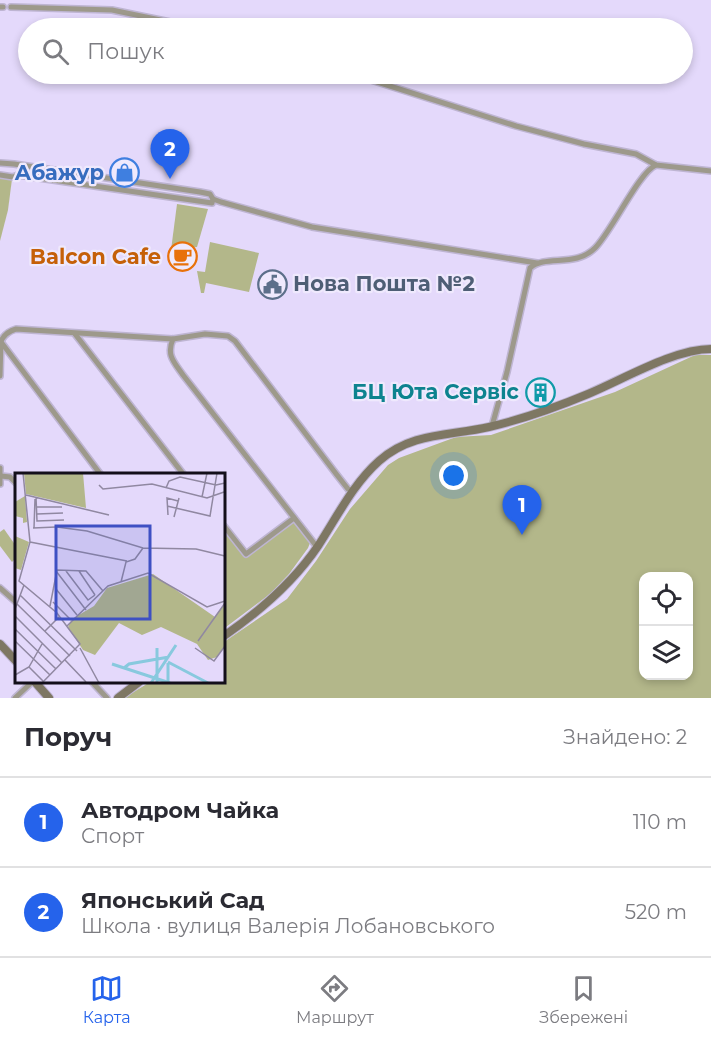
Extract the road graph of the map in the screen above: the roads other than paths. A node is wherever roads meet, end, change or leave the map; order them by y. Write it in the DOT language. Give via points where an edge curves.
graph roads {
  1 [pos="11,8"];
  2 [pos="153,18"];
  3 [pos="384,84"];
  4 [pos="0,163"];
  5 [pos="656,165"];
  6 [pos="711,171"];
  7 [pos="0,175"];
  8 [pos="213,199"];
  9 [pos="537,263"];
  10 [pos="75,334"];
  11 [pos="173,339"];
  12 [pos="1,341"];
  13 [pos="711,350"];
  14 [pos="0,376"];
  15 [pos="492,426"];
  16 [pos="0,468"];
  17 [pos="100,473"];
  18 [pos="183,473"];
  19 [pos="1,476"];
  20 [pos="15,482"];
  21 [pos="0,484"];
  22 [pos="353,491"];
  23 [pos="294,519"];
  24 [pos="225,527"];
  25 [pos="317,547"];
  26 [pos="0,588"];
  27 [pos="15,601"];
  28 [pos="225,634"];
  29 [pos="0,644"];
  30 [pos="15,660"];
  31 [pos="31,683"];
  32 [pos="35,683"];
  33 [pos="94,683"];
  34 [pos="137,683"];
  35 [pos="15,698"];
  36 [pos="49,698"];
  37 [pos="107,698"];
  38 [pos="118,698"];
  1 -- 2 [label="street" via="104,9"];
  3 -- 5 [label="street" via="516,126 636,154"];
  4 -- 8 [label="street" via="200,192"];
  5 -- 6 [label="street"];
  5 -- 9 [label="street" via="644,175 594,249 572,259"];
  7 -- 8 [label="street" via="212,203"];
  8 -- 9 [label="street" via="312,227"];
  9 -- 15 [label="street" via="530,268 527,278"];
  10 -- 11 [label="street"];
  10 -- 12 [label="street" via="16,329"];
  10 -- 18 [label="street"];
  11 -- 22 [label="street" via="205,334 228,336"];
  11 -- 23 [label="street" via="169,351 172,360"];
  12 -- 14 [label="street"];
  12 -- 17 [label="street"];
  13 -- 15 [label="street" via="682,353 569,402"];
  15 -- 22 [label="street" via="427,436 404,444 377,462"];
  16 -- 19 [label="street"];
  19 -- 20 [label="street"];
  19 -- 21 [label="street"];
  22 -- 25 [label="street"];
  23 -- 24 [label="street" via="246,554"];
  23 -- 25 [label="street"];
  25 -- 28 [label="street" via="266,606"];
  26 -- 27 [label="street"];
  29 -- 30 [label="street"];
  31 -- 35 [label="street"];
  32 -- 36 [label="street"];
  33 -- 37 [label="street"];
  34 -- 38 [label="street"];
}
